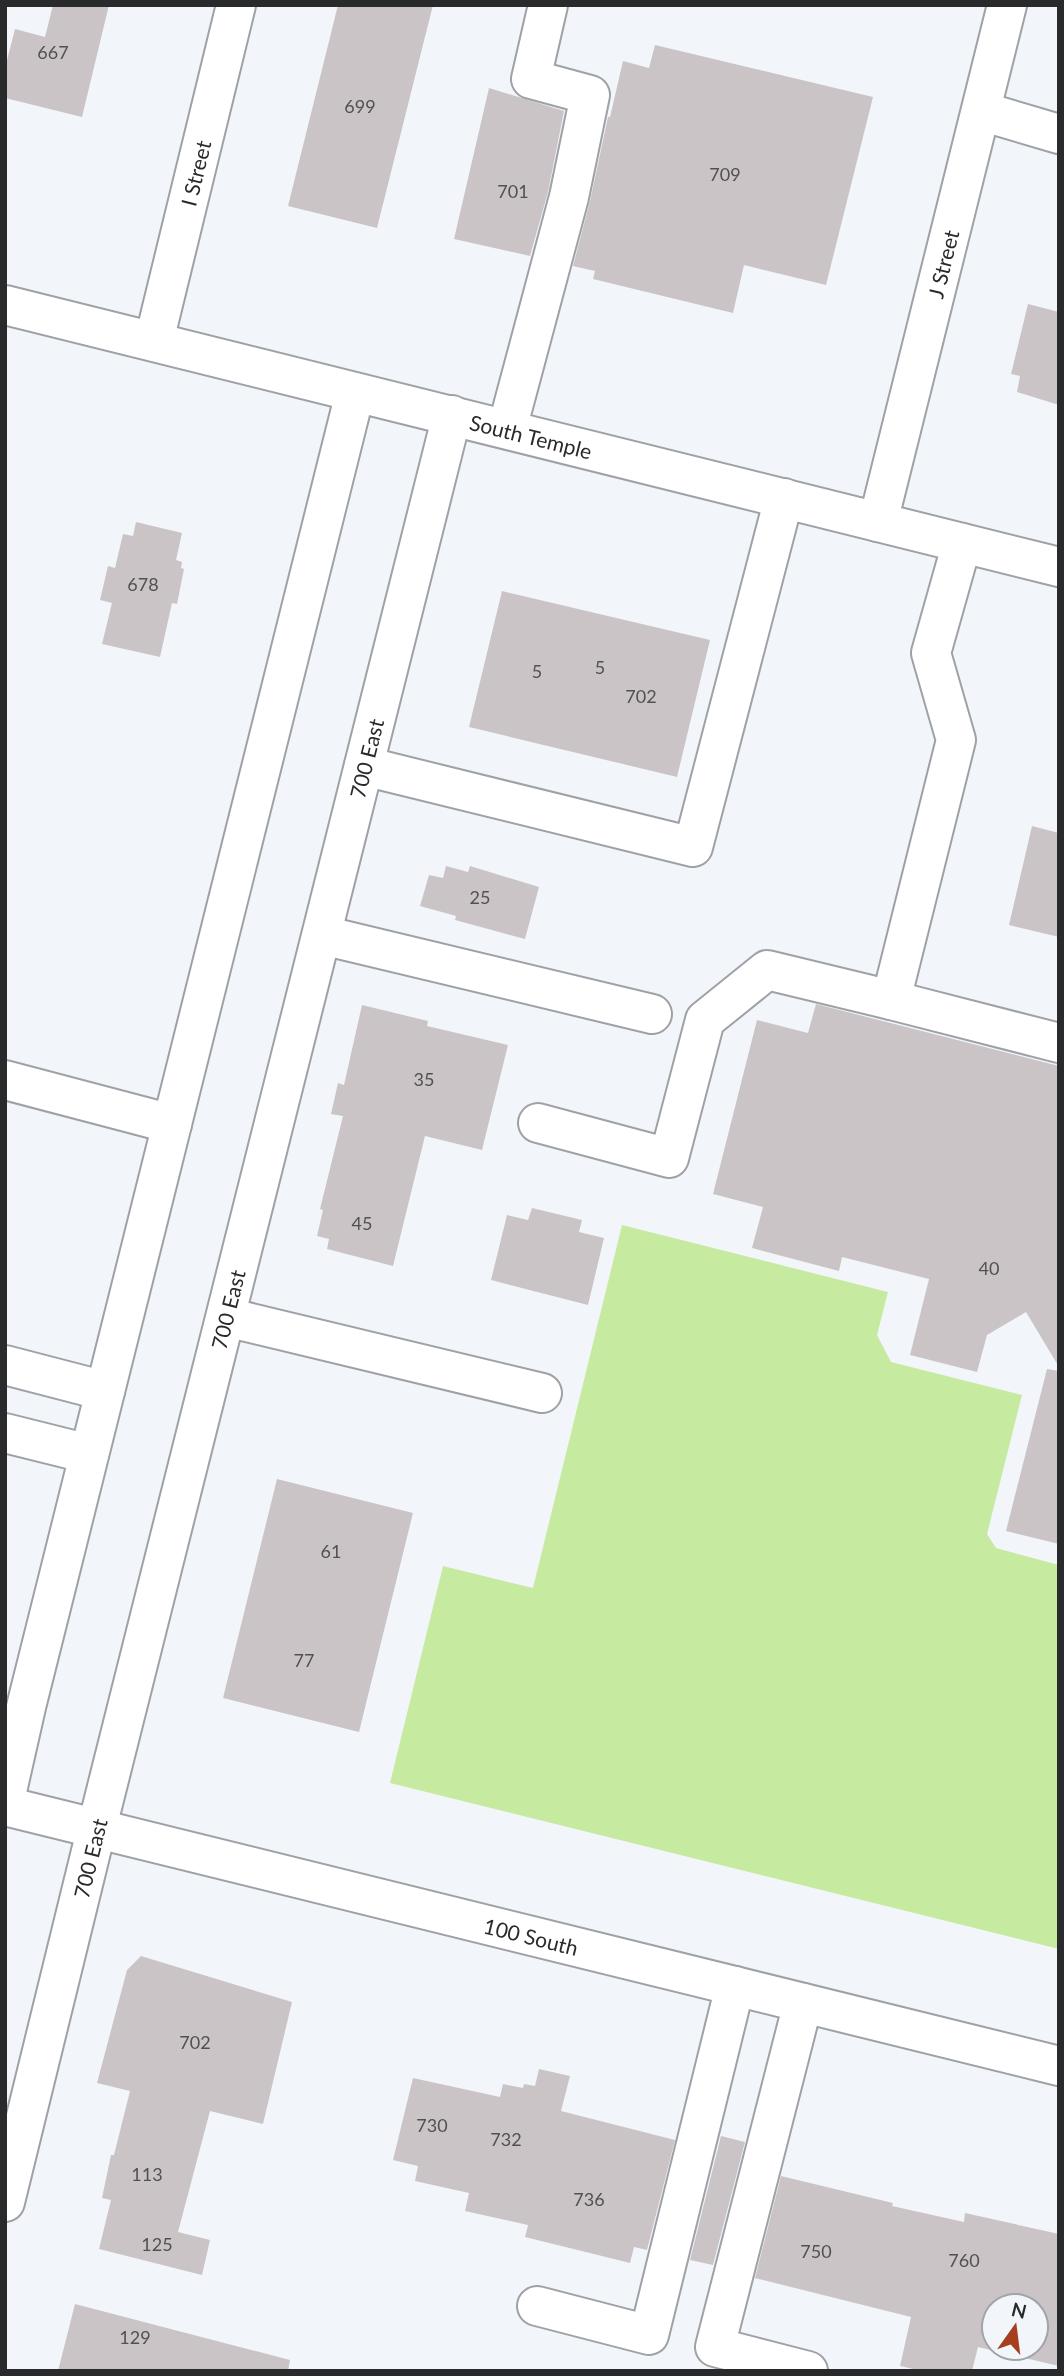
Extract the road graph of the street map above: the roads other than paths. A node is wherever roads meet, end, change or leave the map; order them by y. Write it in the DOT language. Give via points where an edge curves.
graph roads {
  1 [pos="236,5"];
  2 [pos="548,5"];
  3 [pos="1007,5"];
  4 [pos="981,111"];
  5 [pos="1059,134"];
  6 [pos="5,305"];
  7 [pos="154,341"];
  8 [pos="355,393"];
  9 [pos="452,415"];
  10 [pos="507,429"];
  11 [pos="785,498"];
  12 [pos="878,522"];
  13 [pos="962,543"];
  14 [pos="1059,567"];
  15 [pos="364,766"];
  16 [pos="322,935"];
  17 [pos="891,1000"];
  18 [pos="652,1014"];
  19 [pos="1059,1043"];
  20 [pos="5,1080"];
  21 [pos="538,1123"];
  22 [pos="172,1124"];
  23 [pos="226,1317"];
  24 [pos="5,1365"];
  25 [pos="105,1391"];
  26 [pos="542,1393"];
  27 [pos="5,1433"];
  28 [pos="89,1454"];
  29 [pos="5,1800"];
  30 [pos="5,1806"];
  31 [pos="97,1828"];
  32 [pos="735,1986"];
  33 [pos="803,2003"];
  34 [pos="1059,2066"];
  35 [pos="5,2202"];
  36 [pos="537,2305"];
  37 [pos="808,2371"];
  1 -- 7 [label="main road, I Street"];
  2 -- 10 [label="main road" via="531,79 590,96 569,197"];
  3 -- 4 [label="main road, J Street"];
  4 -- 5 [label="main road"];
  4 -- 12 [label="main road, J Street"];
  6 -- 7 [label="main road, South Temple"];
  7 -- 8 [label="main road, South Temple"];
  8 -- 9 [label="main road, South Temple"];
  8 -- 22 [label="main road"];
  9 -- 10 [label="main road, South Temple"];
  9 -- 15 [label="main road, 700 East"];
  10 -- 11 [label="main road, South Temple"];
  11 -- 12 [label="main road, South Temple"];
  11 -- 15 [label="main road" via="694,847"];
  12 -- 13 [label="main road, South Temple"];
  13 -- 14 [label="main road, South Temple"];
  13 -- 17 [label="main road" via="930,653 956,740"];
  15 -- 16 [label="main road, 700 East"];
  16 -- 18 [label="main road"];
  16 -- 23 [label="main road, 700 East"];
  17 -- 19 [label="main road"];
  17 -- 21 [label="main road" via="767,970 705,1020 668,1158"];
  20 -- 22 [label="main road"];
  22 -- 25 [label="main road"];
  23 -- 26 [label="main road"];
  23 -- 31 [label="main road, 700 East"];
  24 -- 25 [label="main road"];
  25 -- 28 [label="main road"];
  27 -- 28 [label="main road"];
  28 -- 29 [label="main road"];
  30 -- 31 [label="main road, 100 South"];
  31 -- 32 [label="main road, 100 South"];
  31 -- 35 [label="main road, 700 East"];
  32 -- 33 [label="main road, 100 South"];
  32 -- 36 [label="main road" via="649,2336"];
  33 -- 34 [label="main road, 100 South"];
  33 -- 37 [label="main road" via="715,2347"];
}
